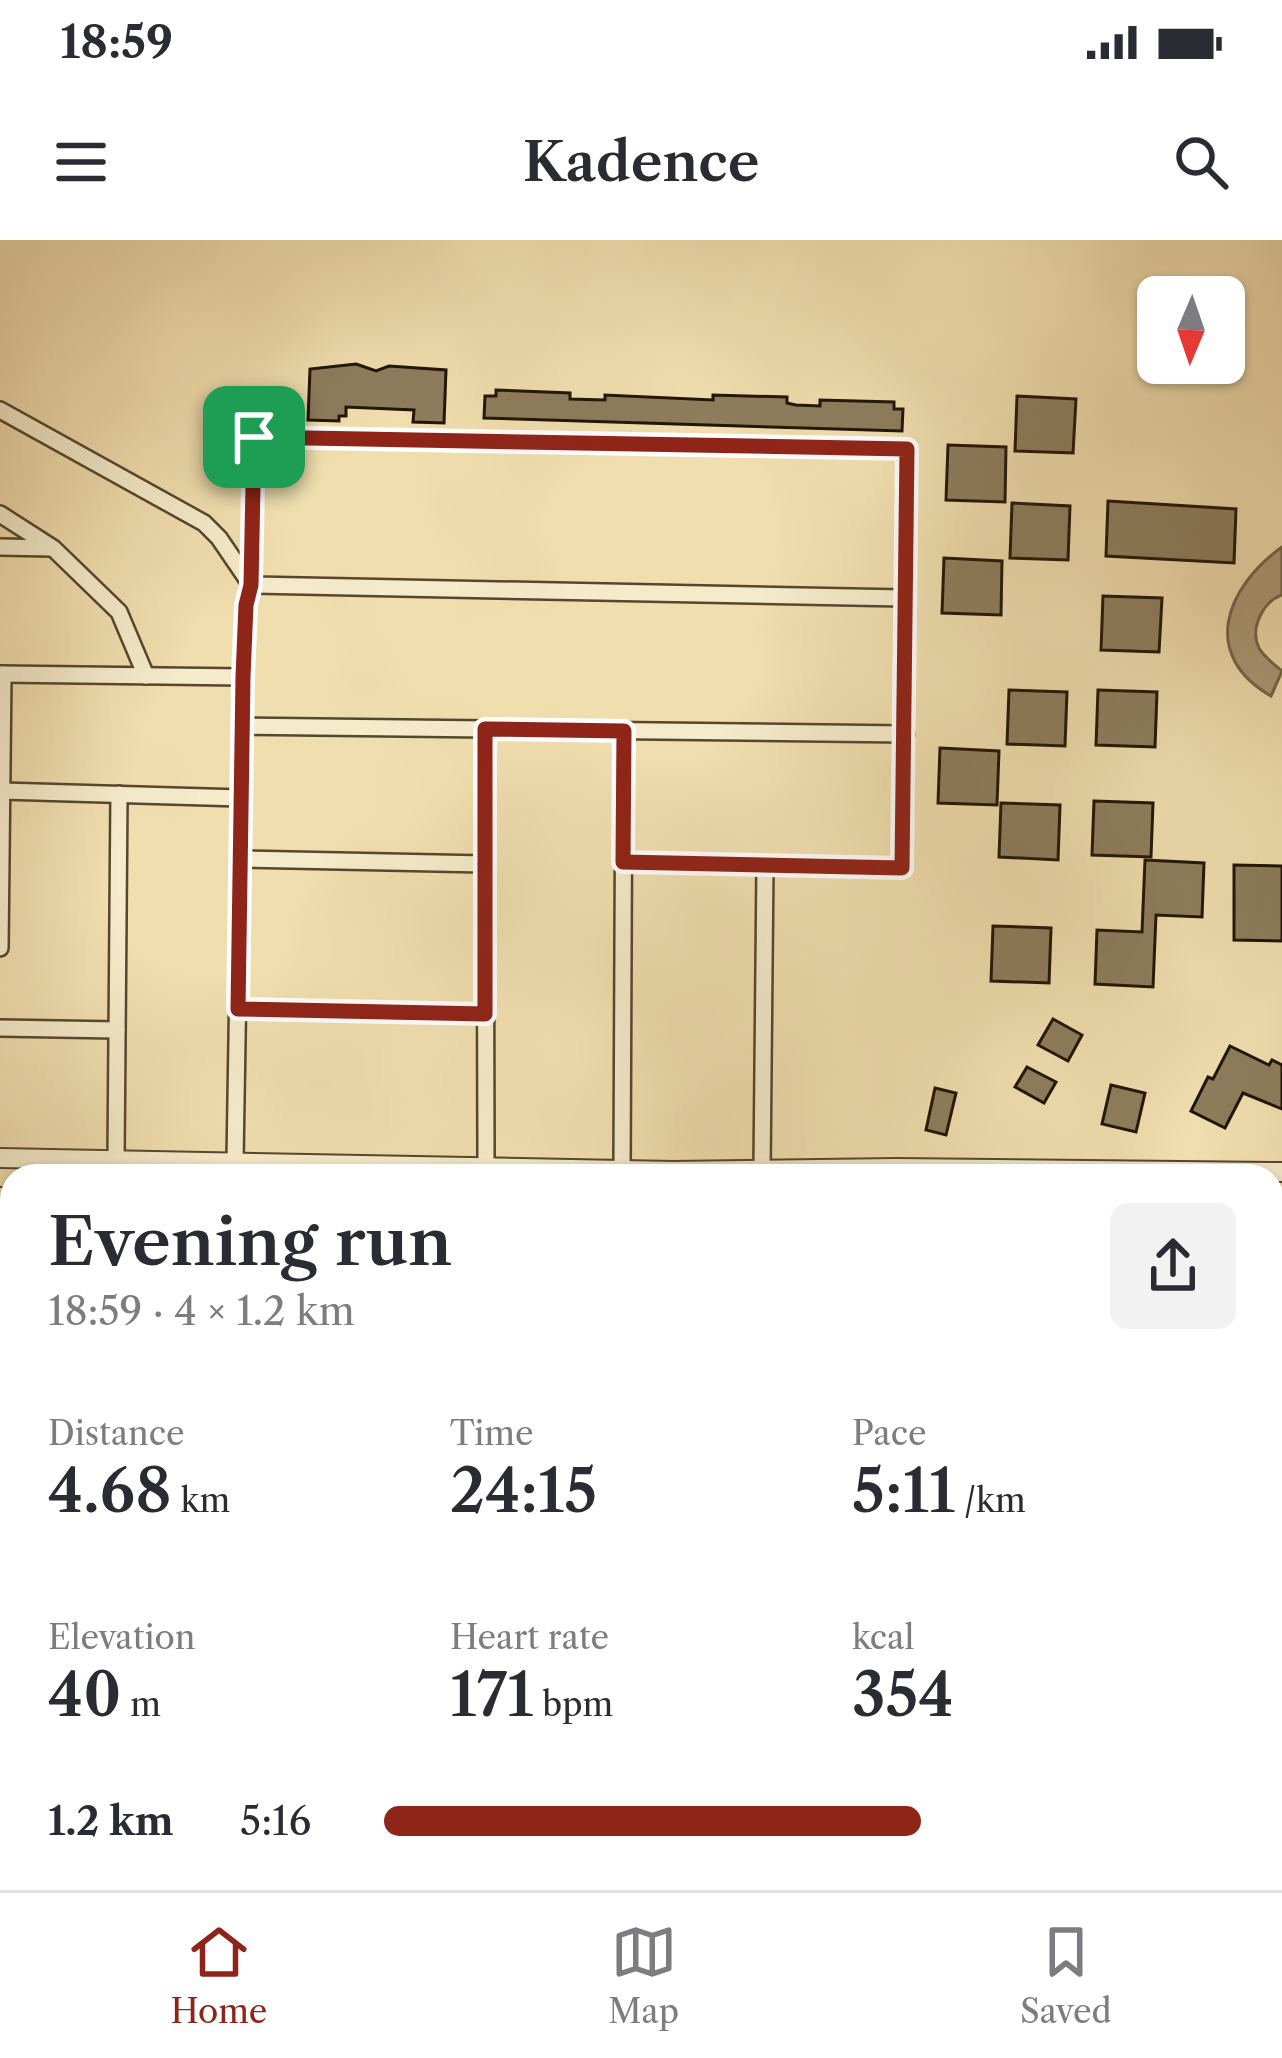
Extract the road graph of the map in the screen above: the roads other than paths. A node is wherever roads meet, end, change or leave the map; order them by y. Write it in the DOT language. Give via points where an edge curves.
graph roads {
  1 [pos="0,410"];
  2 [pos="0,514"];
  3 [pos="0,547"];
  4 [pos="53,548"];
  5 [pos="251,585"];
  6 [pos="903,598"];
  7 [pos="2,674"];
  8 [pos="146,676"];
  9 [pos="243,677"];
  10 [pos="242,726"];
  11 [pos="485,729"];
  12 [pos="624,731"];
  13 [pos="906,734"];
  14 [pos="2,791"];
  15 [pos="119,794"];
  16 [pos="241,798"];
  17 [pos="240,860"];
  18 [pos="623,862"];
  19 [pos="485,864"];
  20 [pos="764,865"];
  21 [pos="0,948"];
  22 [pos="238,1009"];
  23 [pos="485,1014"];
  24 [pos="0,1028"];
  25 [pos="117,1030"];
  26 [pos="0,1158"];
  27 [pos="116,1160"];
  28 [pos="236,1160"];
  29 [pos="138,1164"];
  30 [pos="198,1164"];
  31 [pos="379,1164"];
  32 [pos="486,1164"];
  33 [pos="622,1164"];
  34 [pos="762,1164"];
  1 -- 5 [label="street" via="204,523"];
  2 -- 4 [label="street"];
  3 -- 4 [label="street"];
  4 -- 8 [label="street" via="119,612"];
  5 -- 6 [label="street"];
  5 -- 6 [label="street" via="254,437 861,448 907,449"];
  5 -- 9 [label="street"];
  6 -- 13 [label="street"];
  7 -- 8 [label="street"];
  7 -- 14 [label="street"];
  8 -- 9 [label="street"];
  9 -- 10 [label="street"];
  10 -- 11 [label="street"];
  10 -- 16 [label="street"];
  11 -- 12 [label="street"];
  11 -- 19 [label="street"];
  12 -- 13 [label="street"];
  12 -- 18 [label="street"];
  13 -- 20 [label="street" via="902,868"];
  14 -- 15 [label="street"];
  14 -- 21 [label="street"];
  15 -- 16 [label="street"];
  15 -- 25 [label="street"];
  16 -- 17 [label="street"];
  17 -- 19 [label="street"];
  17 -- 22 [label="street"];
  18 -- 20 [label="street"];
  18 -- 33 [label="street"];
  19 -- 23 [label="street"];
  20 -- 34 [label="street"];
  22 -- 23 [label="street"];
  22 -- 28 [label="street"];
  23 -- 32 [label="street"];
  24 -- 25 [label="street"];
  25 -- 27 [label="street"];
  26 -- 27 [label="street"];
  27 -- 29 [label="street"];
  28 -- 30 [label="street"];
  28 -- 31 [label="street"];
}
